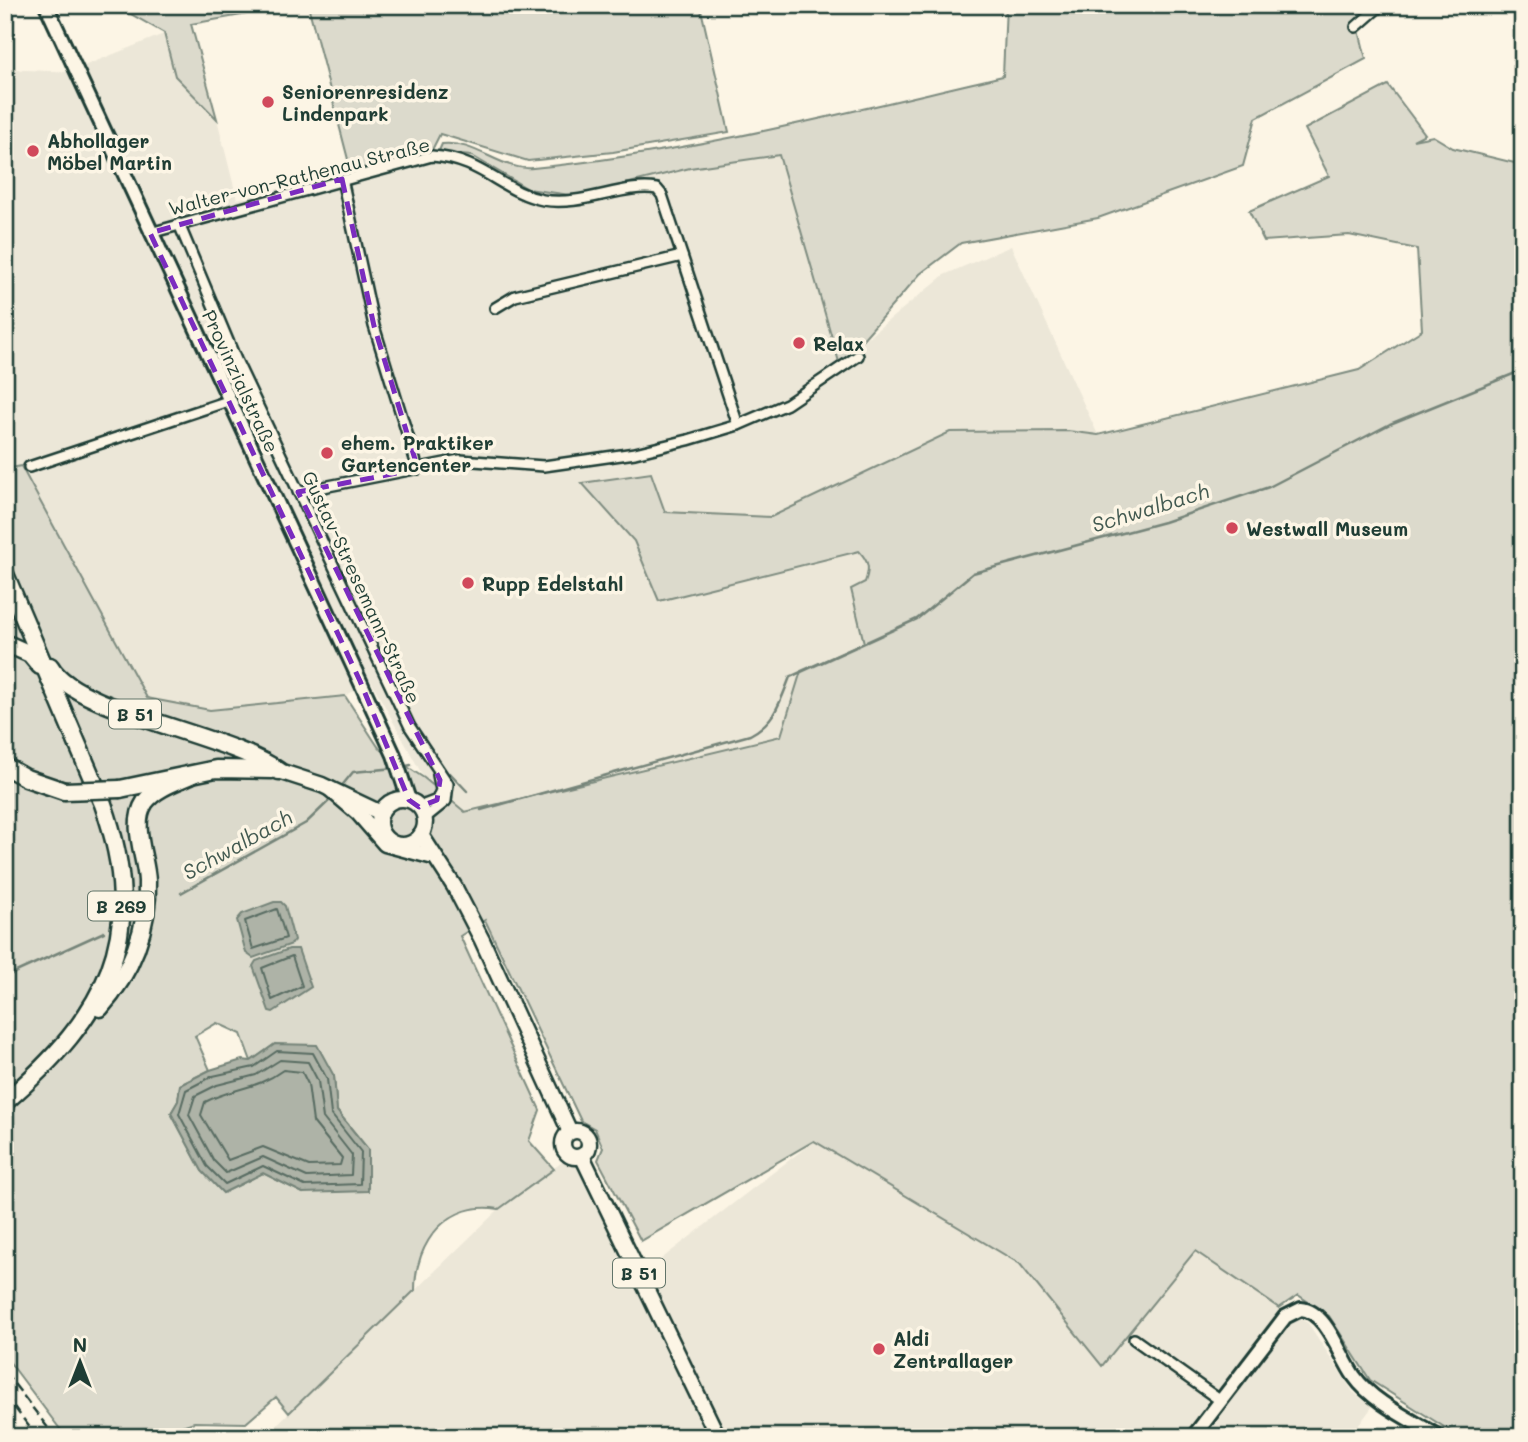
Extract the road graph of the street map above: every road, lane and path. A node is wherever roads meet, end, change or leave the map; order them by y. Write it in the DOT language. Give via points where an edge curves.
graph roads {
  1 [pos="46,5"];
  2 [pos="1381,5"];
  3 [pos="1356,27"];
  4 [pos="342,179"];
  5 [pos="178,224"];
  6 [pos="150,233"];
  7 [pos="682,256"];
  8 [pos="495,308"];
  9 [pos="858,356"];
  10 [pos="228,401"];
  11 [pos="737,425"];
  12 [pos="29,467"];
  13 [pos="418,468"];
  14 [pos="298,492"];
  15 [pos="5,574"];
  16 [pos="24,618"];
  17 [pos="5,643"];
  18 [pos="54,690"];
  19 [pos="5,766"];
  20 [pos="279,771"];
  21 [pos="191,775"];
  22 [pos="345,798"];
  23 [pos="413,806"];
  24 [pos="381,813"];
  25 [pos="416,839"];
  26 [pos="432,858"];
  27 [pos="79,1028"];
  28 [pos="5,1102"];
  29 [pos="1134,1339"];
  30 [pos="1221,1401"];
  31 [pos="718,1437"];
  32 [pos="1193,1437"];
  33 [pos="1439,1437"];
  1 -- 6 [label="main road, Provinzialstraße"];
  2 -- 3 [label="street"];
  4 -- 5 [label="street, Walter-von-Rathenau Straße"];
  4 -- 7 [label="street, Walter-von-Rathenau Straße" via="432,156 469,163 546,200 574,201 657,189"];
  4 -- 13 [label="street" via="374,326"];
  5 -- 6 [label="street, Walter-von-Rathenau Straße"];
  5 -- 14 [label="street, Gustav-Stresemann-Straße"];
  6 -- 10 [label="main road, Provinzialstraße"];
  7 -- 8 [label="street" via="515,296"];
  7 -- 11 [label="street, Walter-von-Rathenau Straße"];
  9 -- 11 [label="street" via="787,404"];
  10 -- 12 [label="street"];
  10 -- 23 [label="main road, Provinzialstraße" via="394,755"];
  11 -- 13 [label="street" via="635,453 556,465 460,460"];
  13 -- 14 [label="street"];
  14 -- 23 [label="street, Gustav-Stresemann-Straße" via="410,727 448,784 441,808"];
  15 -- 16 [label="highway, B 51"];
  16 -- 18 [label="highway, B 51"];
  16 -- 20 [label="highway, B 51" via="54,673 69,687 249,754"];
  17 -- 18 [label="highway" via="38,662"];
  18 -- 27 [label="highway, B 269" via="103,804 120,872 116,947 100,994"];
  19 -- 21 [label="highway, B 51, bridge" via="64,791 120,789"];
  20 -- 21 [label="highway, B 51" via="238,767"];
  20 -- 22 [label="main road, B 51"];
  21 -- 27 [label="highway, B 269" via="164,787 145,803 139,827 147,881 142,931 120,981"];
  22 -- 24 [label="main road, B 51"];
  22 -- 26 [label="main road, B 51" via="385,844"];
  23 -- 24 [label="main road" via="391,802"];
  23 -- 25 [label="main road"];
  24 -- 25 [label="main road" via="380,828 389,840"];
  25 -- 26 [label="main road"];
  26 -- 31 [label="main road, B 51" via="454,886 482,940 570,1132 563,1140 565,1150 574,1157 582,1156"];
  27 -- 28 [label="highway, B 269" via="50,1062"];
  29 -- 30 [label="street"];
  30 -- 32 [label="main road"];
  30 -- 33 [label="main road" via="1285,1317 1305,1309 1320,1320 1355,1378"];
}
